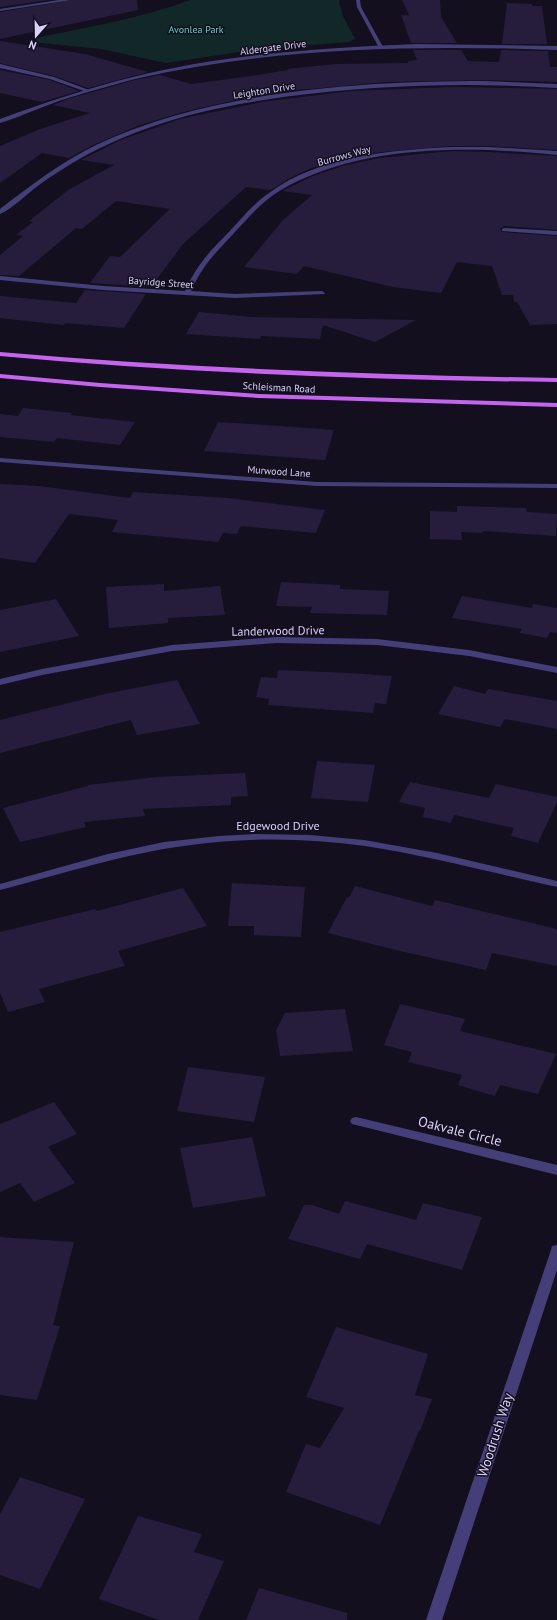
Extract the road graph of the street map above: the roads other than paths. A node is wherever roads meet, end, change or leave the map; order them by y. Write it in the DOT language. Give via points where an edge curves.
graph roads {
  1 [pos="69,0"];
  2 [pos="358,0"];
  3 [pos="0,10"];
  4 [pos="381,46"];
  5 [pos="557,48"];
  6 [pos="0,66"];
  7 [pos="557,86"];
  8 [pos="86,90"];
  9 [pos="0,120"];
  10 [pos="557,152"];
  11 [pos="3,207"];
  12 [pos="0,212"];
  13 [pos="504,230"];
  14 [pos="557,233"];
  15 [pos="0,278"];
  16 [pos="187,293"];
  17 [pos="322,293"];
  18 [pos="0,354"];
  19 [pos="0,376"];
  20 [pos="557,380"];
  21 [pos="557,405"];
  22 [pos="0,460"];
  23 [pos="557,486"];
  24 [pos="557,670"];
  25 [pos="0,682"];
  26 [pos="557,884"];
  27 [pos="0,886"];
  28 [pos="356,1121"];
  29 [pos="557,1170"];
  30 [pos="557,1250"];
  31 [pos="434,1620"];
  1 -- 3 [label="street"];
  2 -- 4 [label="street" via="359,7"];
  4 -- 5 [label="street, Aldergate Drive"];
  4 -- 8 [label="street, Aldergate Drive" via="297,52 227,61"];
  6 -- 8 [label="street" via="52,78"];
  7 -- 11 [label="street, Leighton Drive" via="480,83 384,85 291,94 200,111 160,122 98,146 49,175"];
  8 -- 9 [label="street, Aldergate Drive"];
  10 -- 16 [label="street, Burrows Way" via="468,148 396,153 333,166 303,176 278,189 259,204 201,265"];
  11 -- 12 [label="street, Leighton Drive"];
  13 -- 14 [label="street"];
  15 -- 16 [label="street, Bayridge Street"];
  16 -- 17 [label="street, Bayridge Street" via="235,296"];
  18 -- 20 [label="main road, Schleisman Road" via="268,374"];
  19 -- 21 [label="main road, Schleisman Road" via="259,396"];
  22 -- 23 [label="street, Murwood Lane" via="317,484"];
  24 -- 25 [label="street, Landerwood Drive" via="469,653 377,642 276,640 172,648"];
  26 -- 27 [label="street, Edgewood Drive" via="366,844 321,839 272,838 218,839 166,846"];
  28 -- 29 [label="street, Oakvale Circle"];
  30 -- 31 [label="street, Woodrush Way"];
}
